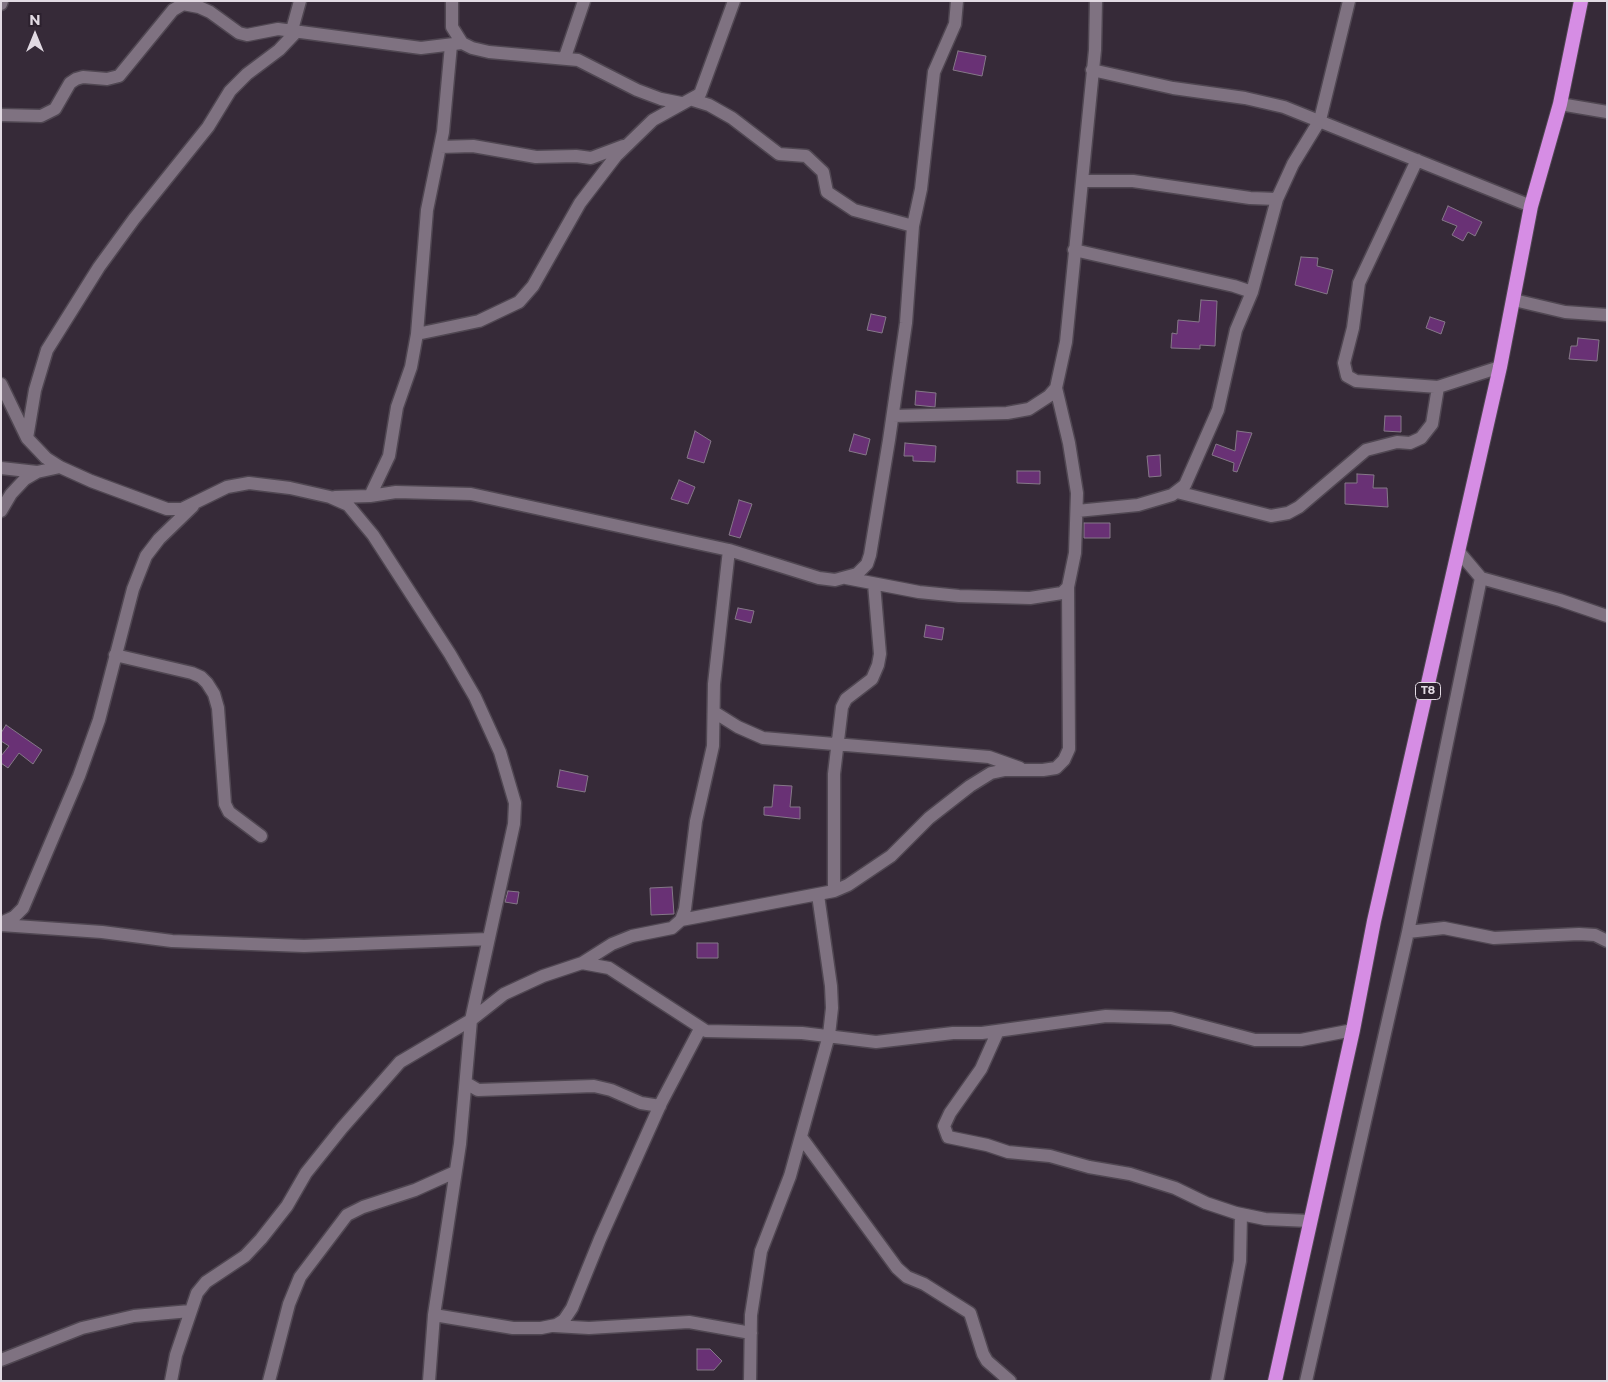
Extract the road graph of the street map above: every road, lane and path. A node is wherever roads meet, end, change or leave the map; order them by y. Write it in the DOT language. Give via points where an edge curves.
graph roads {
  1 [pos="300,1"];
  2 [pos="452,1"];
  3 [pos="584,1"];
  4 [pos="734,1"];
  5 [pos="957,1"];
  6 [pos="1096,1"];
  7 [pos="1349,1"];
  8 [pos="1581,1"];
  9 [pos="183,2"];
  10 [pos="295,30"];
  11 [pos="456,44"];
  12 [pos="565,57"];
  13 [pos="1092,70"];
  14 [pos="687,101"];
  15 [pos="1560,104"];
  16 [pos="1607,112"];
  17 [pos="1,115"];
  18 [pos="1320,120"];
  19 [pos="625,146"];
  20 [pos="440,147"];
  21 [pos="1417,160"];
  22 [pos="1082,181"];
  23 [pos="1277,199"];
  24 [pos="1531,206"];
  25 [pos="913,226"];
  26 [pos="1074,250"];
  27 [pos="1252,292"];
  28 [pos="1514,300"];
  29 [pos="1607,315"];
  30 [pos="417,334"];
  31 [pos="1500,367"];
  32 [pos="1,384"];
  33 [pos="1438,387"];
  34 [pos="1056,388"];
  35 [pos="893,416"];
  36 [pos="27,438"];
  37 [pos="60,467"];
  38 [pos="1,468"];
  39 [pos="37,472"];
  40 [pos="1177,492"];
  41 [pos="370,496"];
  42 [pos="330,497"];
  43 [pos="196,503"];
  44 [pos="1,511"];
  45 [pos="1077,511"];
  46 [pos="729,550"];
  47 [pos="1459,552"];
  48 [pos="846,578"];
  49 [pos="1481,578"];
  50 [pos="874,584"];
  51 [pos="1068,587"];
  52 [pos="1607,616"];
  53 [pos="115,655"];
  54 [pos="714,712"];
  55 [pos="838,744"];
  56 [pos="1025,771"];
  57 [pos="261,836"];
  58 [pos="834,891"];
  59 [pos="818,895"];
  60 [pos="681,920"];
  61 [pos="1,924"];
  62 [pos="1408,932"];
  63 [pos="488,939"];
  64 [pos="1607,941"];
  65 [pos="582,963"];
  66 [pos="471,1020"];
  67 [pos="700,1029"];
  68 [pos="1353,1030"];
  69 [pos="998,1031"];
  70 [pos="829,1035"];
  71 [pos="466,1082"];
  72 [pos="660,1106"];
  73 [pos="801,1137"];
  74 [pos="456,1172"];
  75 [pos="1241,1214"];
  76 [pos="1310,1221"];
  77 [pos="190,1311"];
  78 [pos="434,1315"];
  79 [pos="554,1326"];
  80 [pos="751,1333"];
  81 [pos="1,1360"];
  82 [pos="171,1381"];
  83 [pos="269,1381"];
  84 [pos="429,1381"];
  85 [pos="750,1381"];
  86 [pos="1010,1381"];
  87 [pos="1217,1381"];
  88 [pos="1275,1381"];
  89 [pos="1306,1381"];
  1 -- 10 [label="street"];
  2 -- 11 [label="street"];
  3 -- 12 [label="street"];
  4 -- 14 [label="street" via="704,86 700,94"];
  5 -- 25 [label="street" via="955,24 934,72 921,189"];
  6 -- 13 [label="street"];
  7 -- 18 [label="street"];
  8 -- 15 [label="highway, T8"];
  9 -- 10 [label="street" via="210,12 239,33 256,35 266,29"];
  9 -- 17 [label="street" via="118,76 76,79 70,83 54,110 41,116"];
  10 -- 11 [label="street" via="421,48"];
  10 -- 36 [label="street" via="279,50 230,91 208,127 99,267 47,350 35,390"];
  11 -- 12 [label="street" via="489,52"];
  11 -- 20 [label="street"];
  12 -- 14 [label="street" via="603,71 645,93"];
  13 -- 18 [label="street" via="1173,88 1245,98"];
  13 -- 22 [label="street"];
  14 -- 19 [label="street" via="653,120"];
  14 -- 25 [label="street" via="709,105 732,118 779,154 806,156 823,172 828,192 854,210"];
  15 -- 16 [label="street"];
  15 -- 24 [label="highway, T8"];
  18 -- 21 [label="street"];
  18 -- 23 [label="street" via="1293,164"];
  19 -- 20 [label="street" via="591,158 536,158 473,146"];
  19 -- 30 [label="street" via="580,203 533,286 519,302 479,321"];
  20 -- 30 [label="street" via="427,210"];
  21 -- 24 [label="street"];
  21 -- 33 [label="street" via="1359,283 1344,363 1347,376 1356,381"];
  22 -- 23 [label="street" via="1133,181"];
  22 -- 26 [label="street"];
  23 -- 27 [label="street"];
  24 -- 28 [label="highway, T8"];
  25 -- 35 [label="street" via="906,323"];
  26 -- 27 [label="street"];
  26 -- 34 [label="street" via="1066,342"];
  27 -- 40 [label="street" via="1236,330 1212,429 1185,484"];
  28 -- 29 [label="street" via="1565,312"];
  28 -- 31 [label="highway, T8"];
  30 -- 41 [label="street" via="411,367 397,407 389,456"];
  31 -- 33 [label="street"];
  31 -- 47 [label="highway, T8"];
  32 -- 36 [label="street"];
  33 -- 40 [label="street" via="1432,424 1421,438 1410,443 1397,442 1366,450 1288,513 1271,516"];
  34 -- 35 [label="street" via="1029,409 1007,413"];
  34 -- 45 [label="street" via="1069,443"];
  35 -- 48 [label="street" via="870,555 862,570"];
  36 -- 37 [label="street"];
  37 -- 39 [label="street"];
  37 -- 43 [label="street" via="167,509 182,509"];
  38 -- 39 [label="street"];
  39 -- 44 [label="street" via="24,479"];
  40 -- 45 [label="street" via="1138,505"];
  41 -- 42 [label="street"];
  41 -- 46 [label="street" via="396,492 471,494"];
  42 -- 43 [label="street" via="249,483 227,487"];
  42 -- 63 [label="street" via="348,505 373,535 458,669 491,728 500,752 515,803 514,824"];
  43 -- 53 [label="street" via="146,556"];
  45 -- 51 [label="street"];
  46 -- 48 [label="street" via="819,578"];
  46 -- 54 [label="street" via="714,684"];
  47 -- 49 [label="street"];
  47 -- 68 [label="highway, T8" via="1374,921"];
  48 -- 50 [label="street"];
  49 -- 52 [label="street"];
  49 -- 62 [label="street"];
  50 -- 51 [label="street" via="959,596 1030,598 1052,596"];
  50 -- 55 [label="street" via="880,654 878,665 872,679 846,699 842,707"];
  51 -- 56 [label="street" via="1069,749 1056,768"];
  53 -- 57 [label="street" via="192,673 207,683 218,708 225,804 229,812"];
  53 -- 61 [label="street" via="98,720 69,802 23,908"];
  54 -- 55 [label="street" via="763,738"];
  54 -- 60 [label="street" via="712,746 696,820"];
  55 -- 56 [label="street" via="988,757"];
  55 -- 58 [label="street" via="834,774"];
  56 -- 58 [label="street" via="991,773 970,786 929,818 892,856"];
  58 -- 59 [label="street"];
  59 -- 60 [label="street"];
  59 -- 70 [label="street" via="831,986"];
  60 -- 65 [label="street" via="672,928 632,936 612,944"];
  61 -- 63 [label="street" via="172,940 304,946"];
  62 -- 64 [label="street" via="1444,928 1494,938 1579,934 1595,935"];
  62 -- 89 [label="street"];
  63 -- 66 [label="street"];
  65 -- 66 [label="street" via="504,994"];
  65 -- 67 [label="street" via="608,968"];
  66 -- 71 [label="street"];
  66 -- 77 [label="street" via="410,1054 386,1076 306,1173 273,1225 245,1256 206,1282 197,1293"];
  67 -- 70 [label="street"];
  67 -- 72 [label="street"];
  68 -- 69 [label="street" via="1301,1040 1255,1040 1171,1018 1106,1016"];
  68 -- 76 [label="highway, T8"];
  69 -- 70 [label="street" via="876,1042"];
  69 -- 75 [label="street" via="981,1070 944,1126 948,1137 1008,1152 1050,1156 1130,1174"];
  70 -- 73 [label="street"];
  71 -- 72 [label="street" via="478,1090 594,1086 649,1106"];
  71 -- 74 [label="street"];
  72 -- 79 [label="street" via="572,1308 564,1320"];
  73 -- 80 [label="street" via="790,1176 761,1251"];
  73 -- 86 [label="street" via="897,1268 970,1313 987,1361"];
  74 -- 78 [label="street"];
  74 -- 83 [label="street" via="347,1215 300,1277 288,1304"];
  75 -- 76 [label="street" via="1265,1219"];
  75 -- 87 [label="street" via="1240,1261"];
  76 -- 88 [label="highway, T8"];
  77 -- 81 [label="street" via="134,1316 82,1328"];
  77 -- 82 [label="street"];
  78 -- 79 [label="street" via="512,1328"];
  78 -- 84 [label="street"];
  79 -- 80 [label="street" via="589,1328 689,1322"];
  80 -- 85 [label="street"];
}
